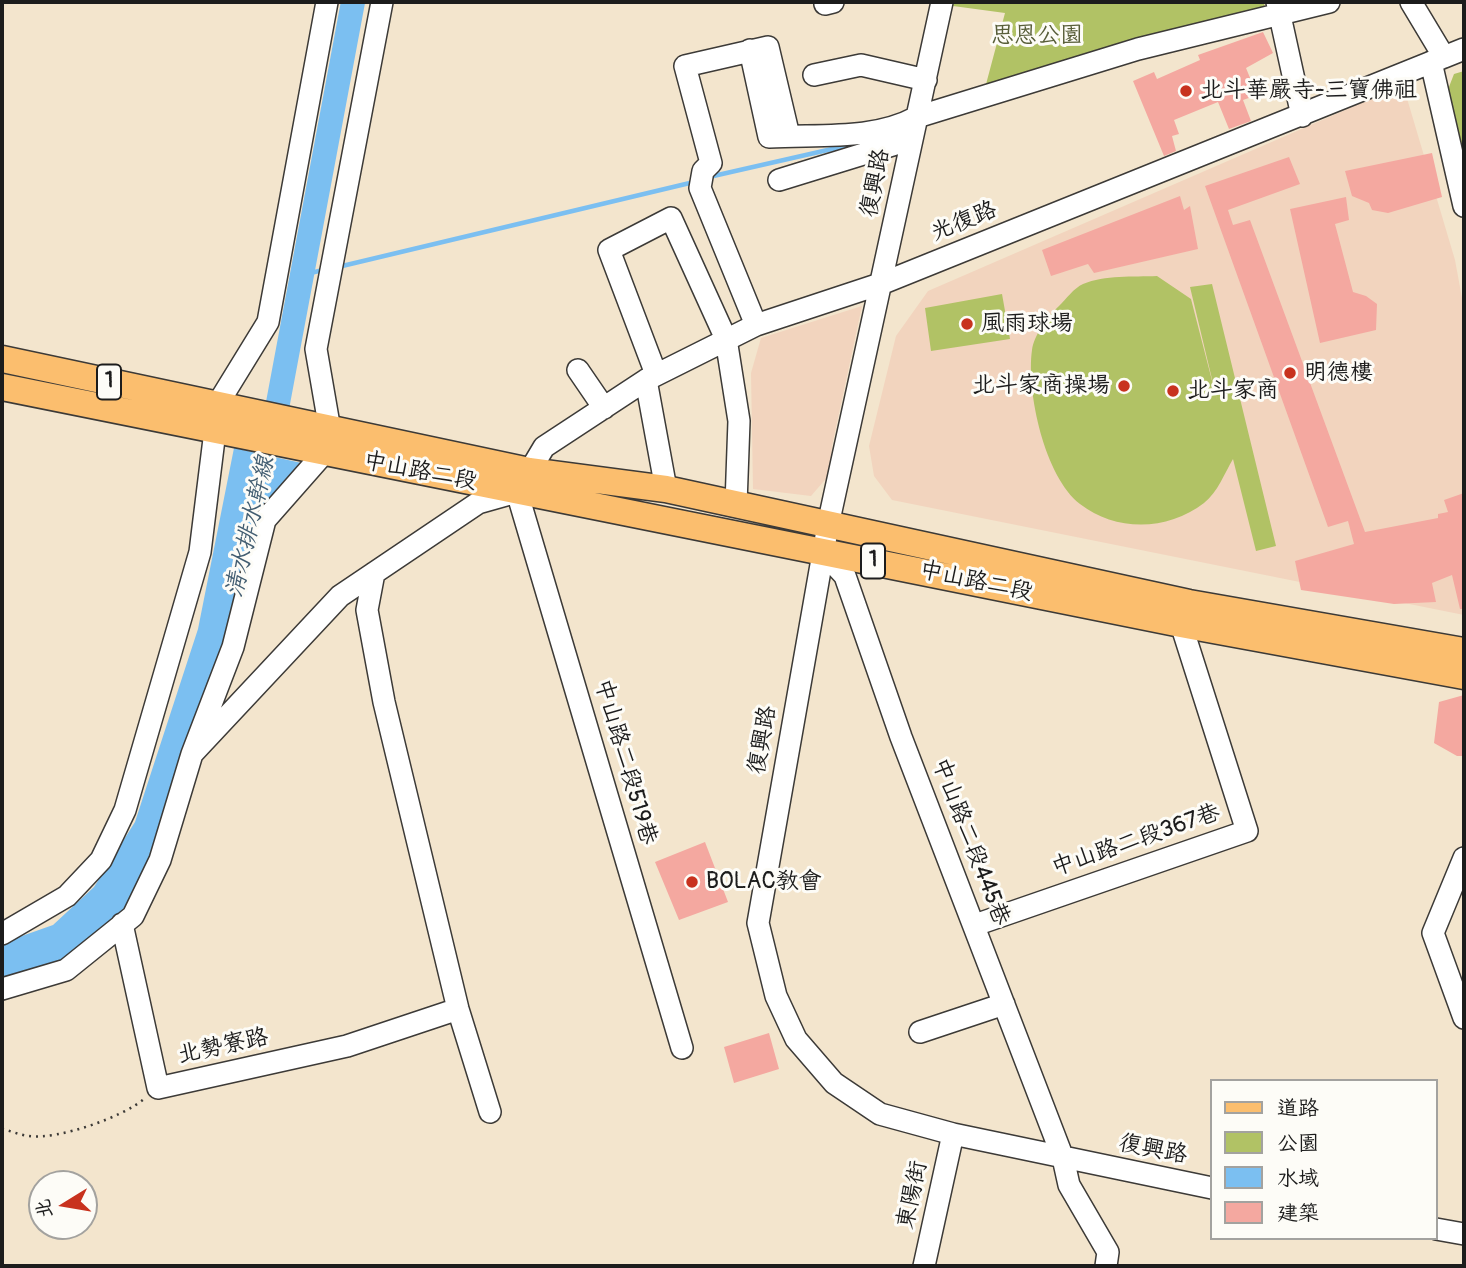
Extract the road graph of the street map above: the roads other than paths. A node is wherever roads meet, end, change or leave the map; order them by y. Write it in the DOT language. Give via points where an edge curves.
graph roads {
  1 [pos="327,2"];
  2 [pos="382,2"];
  3 [pos="942,2"];
  4 [pos="1329,2"];
  5 [pos="1411,2"];
  6 [pos="1278,8"];
  7 [pos="1447,56"];
  8 [pos="814,75"];
  9 [pos="926,80"];
  10 [pos="1301,116"];
  11 [pos="917,117"];
  12 [pos="912,139"];
  13 [pos="779,180"];
  14 [pos="1464,206"];
  15 [pos="883,283"];
  16 [pos="756,325"];
  17 [pos="726,339"];
  18 [pos="2,359"];
  19 [pos="578,370"];
  20 [pos="651,377"];
  21 [pos="2,387"];
  22 [pos="604,408"];
  23 [pos="216,418"];
  24 [pos="327,441"];
  25 [pos="523,481"];
  26 [pos="666,489"];
  27 [pos="736,504"];
  28 [pos="828,525"];
  29 [pos="822,551"];
  30 [pos="374,573"];
  31 [pos="1185,614"];
  32 [pos="1464,652"];
  33 [pos="1464,676"];
  34 [pos="192,754"];
  35 [pos="1464,860"];
  36 [pos="122,924"];
  37 [pos="975,925"];
  38 [pos="2,934"];
  39 [pos="2,989"];
  40 [pos="1004,1004"];
  41 [pos="458,1009"];
  42 [pos="1464,1018"];
  43 [pos="920,1032"];
  44 [pos="682,1048"];
  45 [pos="490,1112"];
  46 [pos="953,1134"];
  47 [pos="1063,1158"];
  48 [pos="1210,1188"];
  49 [pos="1438,1229"];
  50 [pos="1464,1234"];
  51 [pos="924,1266"];
  52 [pos="1107,1266"];
  1 -- 23 [label="street" via="268,322"];
  2 -- 24 [label="street" via="316,349"];
  3 -- 9 [label="street, 復興路"];
  4 -- 6 [label="street"];
  5 -- 7 [label="street"];
  6 -- 10 [label="street"];
  6 -- 11 [label="street"];
  7 -- 10 [label="street, 光復路"];
  7 -- 14 [label="street"];
  8 -- 9 [label="street" via="862,65"];
  9 -- 11 [label="street, 復興路"];
  10 -- 15 [label="street, 光復路"];
  11 -- 12 [label="street, 復興路"];
  11 -- 16 [label="street" via="899,127 769,138 750,50 685,66 711,163 703,171 700,188"];
  12 -- 13 [label="street"];
  12 -- 15 [label="street, 復興路"];
  15 -- 16 [label="street, 光復路"];
  15 -- 28 [label="street, 復興路"];
  16 -- 17 [label="street, 光復路"];
  17 -- 20 [label="street, 光復路"];
  17 -- 20 [label="street" via="671,218 609,250"];
  17 -- 27 [label="street" via="739,421"];
  18 -- 23 [label="main road, 1"];
  19 -- 22 [label="street"];
  20 -- 22 [label="street, 光復路"];
  20 -- 26 [label="street"];
  21 -- 23 [label="main road, 1"];
  22 -- 25 [label="street, 光復路" via="544,447"];
  23 -- 24 [label="main road, 中山路二段 / 1"];
  23 -- 38 [label="street" via="200,552 125,810 101,860 67,896"];
  24 -- 25 [label="main road, 中山路二段 / 1"];
  24 -- 34 [label="street" via="265,520 233,647"];
  25 -- 26 [label="main road, 中山路二段 / 1"];
  25 -- 29 [label="main road, 中山路二段 / 1"];
  25 -- 30 [label="street" via="478,503"];
  25 -- 44 [label="street, 中山路二段519巷"];
  26 -- 27 [label="main road, 中山路二段 / 1"];
  27 -- 28 [label="main road, 中山路二段 / 1"];
  28 -- 29 [label="street, 復興路"];
  28 -- 31 [label="main road, 中山路二段 / 1"];
  29 -- 31 [label="main road, 中山路二段 / 1"];
  29 -- 37 [label="street, 中山路二段445巷" via="845,576 901,737"];
  29 -- 46 [label="street, 復興路" via="758,923 776,996 796,1039 834,1083 880,1114"];
  30 -- 34 [label="street" via="341,596"];
  30 -- 41 [label="street" via="367,610 384,702"];
  31 -- 32 [label="main road, 中山路二段 / 1"];
  31 -- 33 [label="main road, 中山路二段 / 1"];
  31 -- 37 [label="street, 中山路二段367巷" via="1247,831"];
  34 -- 36 [label="street" via="160,860 133,916"];
  35 -- 42 [label="street" via="1433,933"];
  36 -- 39 [label="street" via="66,970"];
  36 -- 41 [label="street, 北勢寮路" via="158,1088 347,1046"];
  37 -- 40 [label="street, 中山路二段445巷"];
  40 -- 43 [label="street"];
  40 -- 47 [label="street, 中山路二段445巷"];
  41 -- 45 [label="street"];
  46 -- 47 [label="street, 復興路"];
  46 -- 51 [label="street, 東陽街"];
  47 -- 48 [label="street, 復興路"];
  47 -- 52 [label="street, 中山路二段445巷" via="1069,1185 1108,1252"];
  49 -- 50 [label="street"];
}
